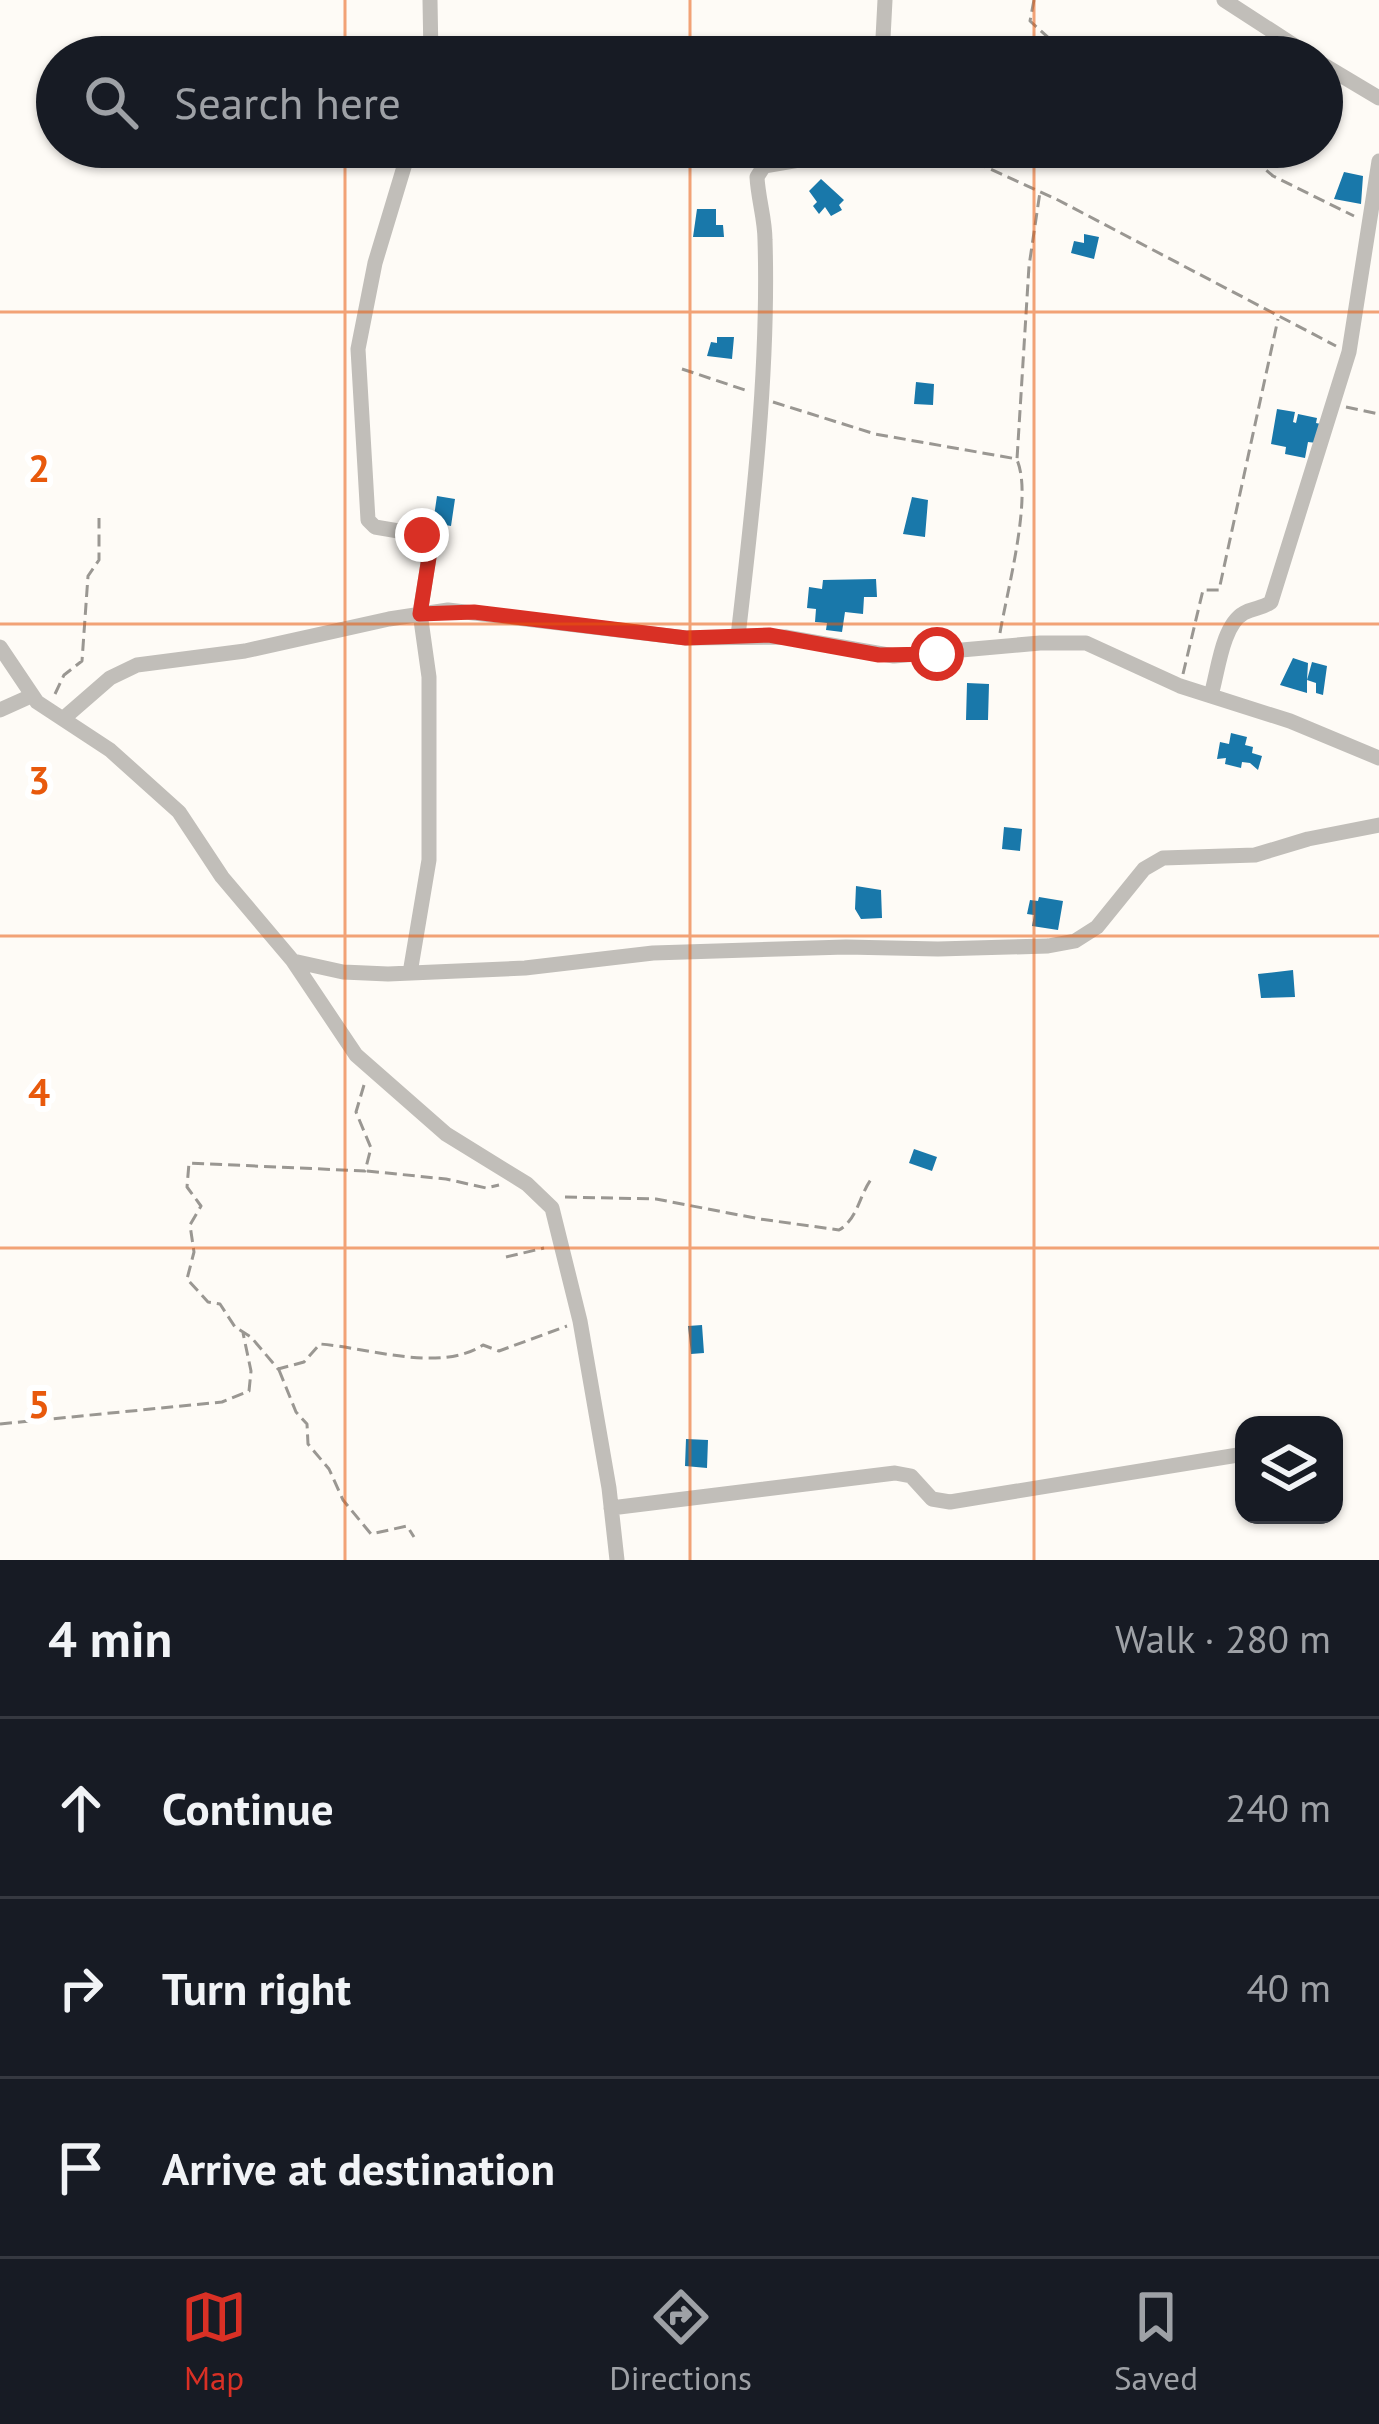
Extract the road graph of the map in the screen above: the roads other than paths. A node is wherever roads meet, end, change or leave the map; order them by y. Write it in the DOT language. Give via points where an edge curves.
graph roads {
  1 [pos="430,0"];
  2 [pos="885,0"];
  3 [pos="1224,0"];
  4 [pos="431,36"];
  5 [pos="883,36"];
  6 [pos="1280,36"];
  7 [pos="1343,77"];
  8 [pos="1379,98"];
  9 [pos="1379,161"];
  10 [pos="404,168"];
  11 [pos="763,168"];
  12 [pos="420,614"];
  13 [pos="738,636"];
  14 [pos="0,647"];
  15 [pos="1211,695"];
  16 [pos="31,696"];
  17 [pos="0,710"];
  18 [pos="64,718"];
  19 [pos="1379,758"];
  20 [pos="1379,825"];
  21 [pos="293,961"];
  22 [pos="410,973"];
  23 [pos="1235,1455"];
  24 [pos="611,1508"];
  25 [pos="616,1560"];
  1 -- 4 [label="street"];
  2 -- 5 [label="street"];
  3 -- 6 [label="street"];
  7 -- 8 [label="street"];
  9 -- 15 [label="street" via="1348,352 1274,597 1231,626"];
  10 -- 12 [label="street" via="363,310 358,368 365,512 375,527 426,538"];
  11 -- 13 [label="street" via="766,270"];
  12 -- 13 [label="street"];
  12 -- 18 [label="street" via="123,669"];
  12 -- 22 [label="street" via="429,677 429,860"];
  13 -- 15 [label="street" via="894,656 1086,644"];
  14 -- 16 [label="street"];
  15 -- 19 [label="street"];
  16 -- 17 [label="street"];
  16 -- 18 [label="street"];
  18 -- 21 [label="street" via="178,812"];
  20 -- 22 [label="street" via="1255,855 1163,859 1144,869 1097,927 1062,944 653,953"];
  21 -- 22 [label="street"];
  21 -- 24 [label="street" via="381,1080 552,1208"];
  23 -- 24 [label="street" via="950,1502 895,1474"];
  24 -- 25 [label="street"];
}
